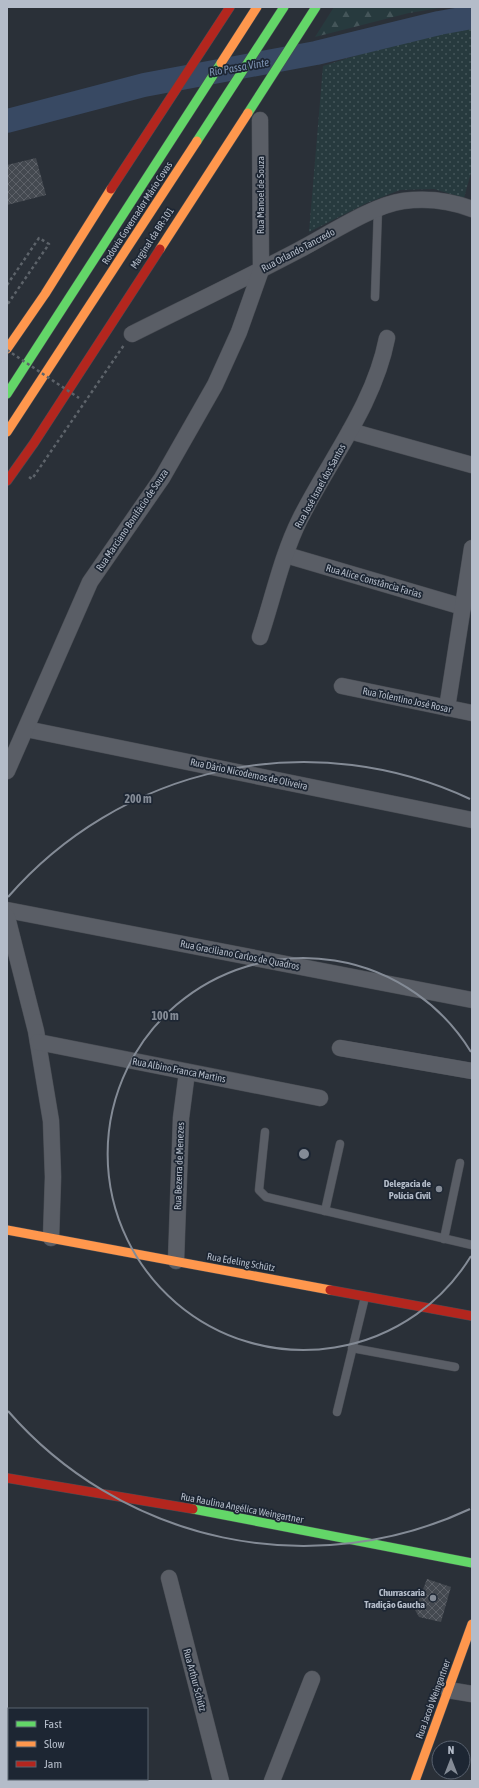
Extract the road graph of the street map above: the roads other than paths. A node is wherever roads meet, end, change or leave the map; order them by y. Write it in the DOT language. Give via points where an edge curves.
graph roads {
  1 [pos="230,7"];
  2 [pos="257,7"];
  3 [pos="284,7"];
  4 [pos="316,7"];
  5 [pos="260,120"];
  6 [pos="471,205"];
  7 [pos="378,208"];
  8 [pos="261,270"];
  9 [pos="375,297"];
  10 [pos="132,334"];
  11 [pos="387,338"];
  12 [pos="7,350"];
  13 [pos="7,394"];
  14 [pos="350,431"];
  15 [pos="7,432"];
  16 [pos="472,465"];
  17 [pos="7,481"];
  18 [pos="472,548"];
  19 [pos="286,555"];
  20 [pos="463,607"];
  21 [pos="260,637"];
  22 [pos="342,686"];
  23 [pos="448,708"];
  24 [pos="472,713"];
  25 [pos="26,729"];
  26 [pos="8,763"];
  27 [pos="472,820"];
  28 [pos="7,910"];
  29 [pos="7,917"];
  30 [pos="472,1000"];
  31 [pos="38,1042"];
  32 [pos="340,1048"];
  33 [pos="472,1071"];
  34 [pos="187,1072"];
  35 [pos="320,1098"];
  36 [pos="265,1132"];
  37 [pos="340,1144"];
  38 [pos="460,1163"];
  39 [pos="325,1211"];
  40 [pos="7,1230"];
  41 [pos="51,1238"];
  42 [pos="444,1239"];
  43 [pos="472,1245"];
  44 [pos="176,1261"];
  45 [pos="365,1296"];
  46 [pos="472,1316"];
  47 [pos="352,1348"];
  48 [pos="455,1367"];
  49 [pos="337,1412"];
  50 [pos="7,1478"];
  51 [pos="472,1563"];
  52 [pos="169,1578"];
  53 [pos="472,1624"];
  54 [pos="312,1679"];
  55 [pos="448,1690"];
  56 [pos="472,1694"];
  57 [pos="221,1781"];
  58 [pos="272,1781"];
  59 [pos="415,1781"];
  1 -- 12 [label="main road"];
  2 -- 13 [label="main road, Rodovia Governador Mário Covas"];
  3 -- 15 [label="main road, Rodovia Governador Mário Covas"];
  4 -- 17 [label="main road, Marginal da BR-101"];
  5 -- 8 [label="street, Rua Manoel de Souza"];
  6 -- 7 [label="street, Rua Orlando Tancredo" via="427,200 403,201"];
  7 -- 8 [label="street, Rua Orlando Tancredo"];
  7 -- 9 [label="lane"];
  8 -- 10 [label="street, Rua Orlando Tancredo"];
  8 -- 25 [label="street, Rua Marciano Bonifácio de Souza" via="239,332 214,385 162,478 90,582"];
  11 -- 14 [label="street, Rua José Israel dos Santos" via="380,367"];
  14 -- 16 [label="street"];
  14 -- 19 [label="street, Rua José Israel dos Santos" via="301,517"];
  18 -- 20 [label="street"];
  19 -- 20 [label="street, Rua Alice Constância Farias"];
  19 -- 21 [label="street, Rua José Israel dos Santos"];
  20 -- 23 [label="street"];
  22 -- 23 [label="street, Rua Tolentino José Rosar"];
  23 -- 24 [label="street, Rua Tolentino José Rosar"];
  25 -- 26 [label="street, Rua Marciano Bonifácio de Souza"];
  25 -- 27 [label="street, Rua Dário Nicodemos de Oliveira"];
  28 -- 30 [label="street, Rua Graciliano Carlos de Quadros"];
  29 -- 31 [label="street"];
  31 -- 34 [label="street, Rua Albino Franca Martins"];
  31 -- 41 [label="street" via="51,1121"];
  32 -- 33 [label="street"];
  34 -- 35 [label="street, Rua Albino Franca Martins"];
  34 -- 44 [label="street, Rua Bezerra de Menezes" via="181,1118"];
  36 -- 39 [label="lane" via="259,1190 266,1197"];
  37 -- 39 [label="lane"];
  38 -- 42 [label="lane"];
  39 -- 42 [label="lane"];
  40 -- 41 [label="main road, Rua Edeling Schütz"];
  41 -- 44 [label="main road, Rua Edeling Schütz"];
  42 -- 43 [label="lane"];
  44 -- 45 [label="main road, Rua Edeling Schütz"];
  45 -- 46 [label="main road, Rua Edeling Schütz"];
  45 -- 47 [label="lane"];
  47 -- 48 [label="lane"];
  47 -- 49 [label="lane"];
  50 -- 51 [label="main road, Rua Raulina Angélica Weingartner" via="192,1509"];
  52 -- 57 [label="street, Rua Arthur Schütz"];
  53 -- 55 [label="main road, Rua Jacob Weingartner"];
  54 -- 58 [label="street"];
  55 -- 56 [label="street"];
  55 -- 59 [label="main road, Rua Jacob Weingartner"];
}
